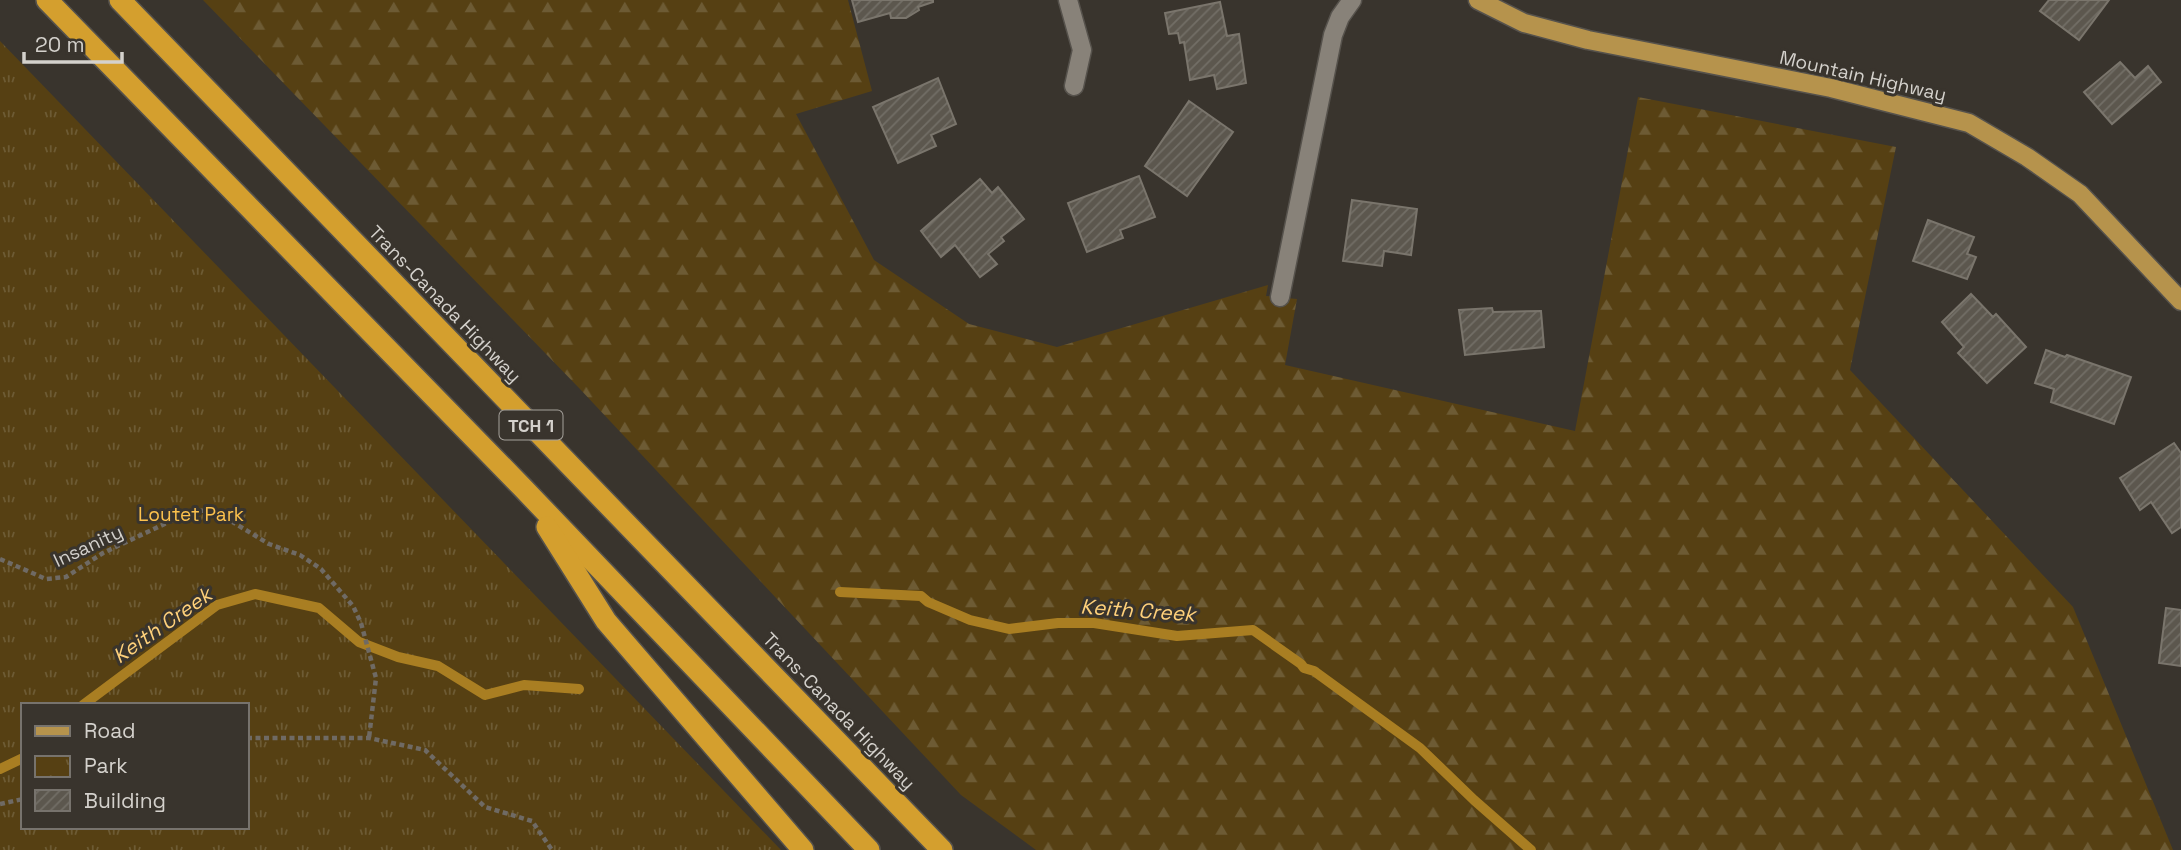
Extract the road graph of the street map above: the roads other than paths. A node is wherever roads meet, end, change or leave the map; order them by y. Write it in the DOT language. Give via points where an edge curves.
graph roads {
  1 [pos="47,0"];
  2 [pos="120,0"];
  3 [pos="1068,0"];
  4 [pos="1352,0"];
  5 [pos="1478,0"];
  6 [pos="1074,86"];
  7 [pos="1280,296"];
  8 [pos="2181,301"];
  9 [pos="522,487"];
  10 [pos="803,850"];
  11 [pos="869,850"];
  12 [pos="942,850"];
  1 -- 9 [label="highway, TCH 1"];
  2 -- 12 [label="highway, Trans-Canada Highway / TCH 1"];
  3 -- 6 [label="street" via="1082,50"];
  4 -- 7 [label="street" via="1333,34"];
  5 -- 8 [label="main road, Mountain Highway" via="1524,23 1588,40 1831,88 1969,123 2080,194"];
  9 -- 10 [label="highway" via="606,621"];
  9 -- 11 [label="highway, TCH 1"];
}
